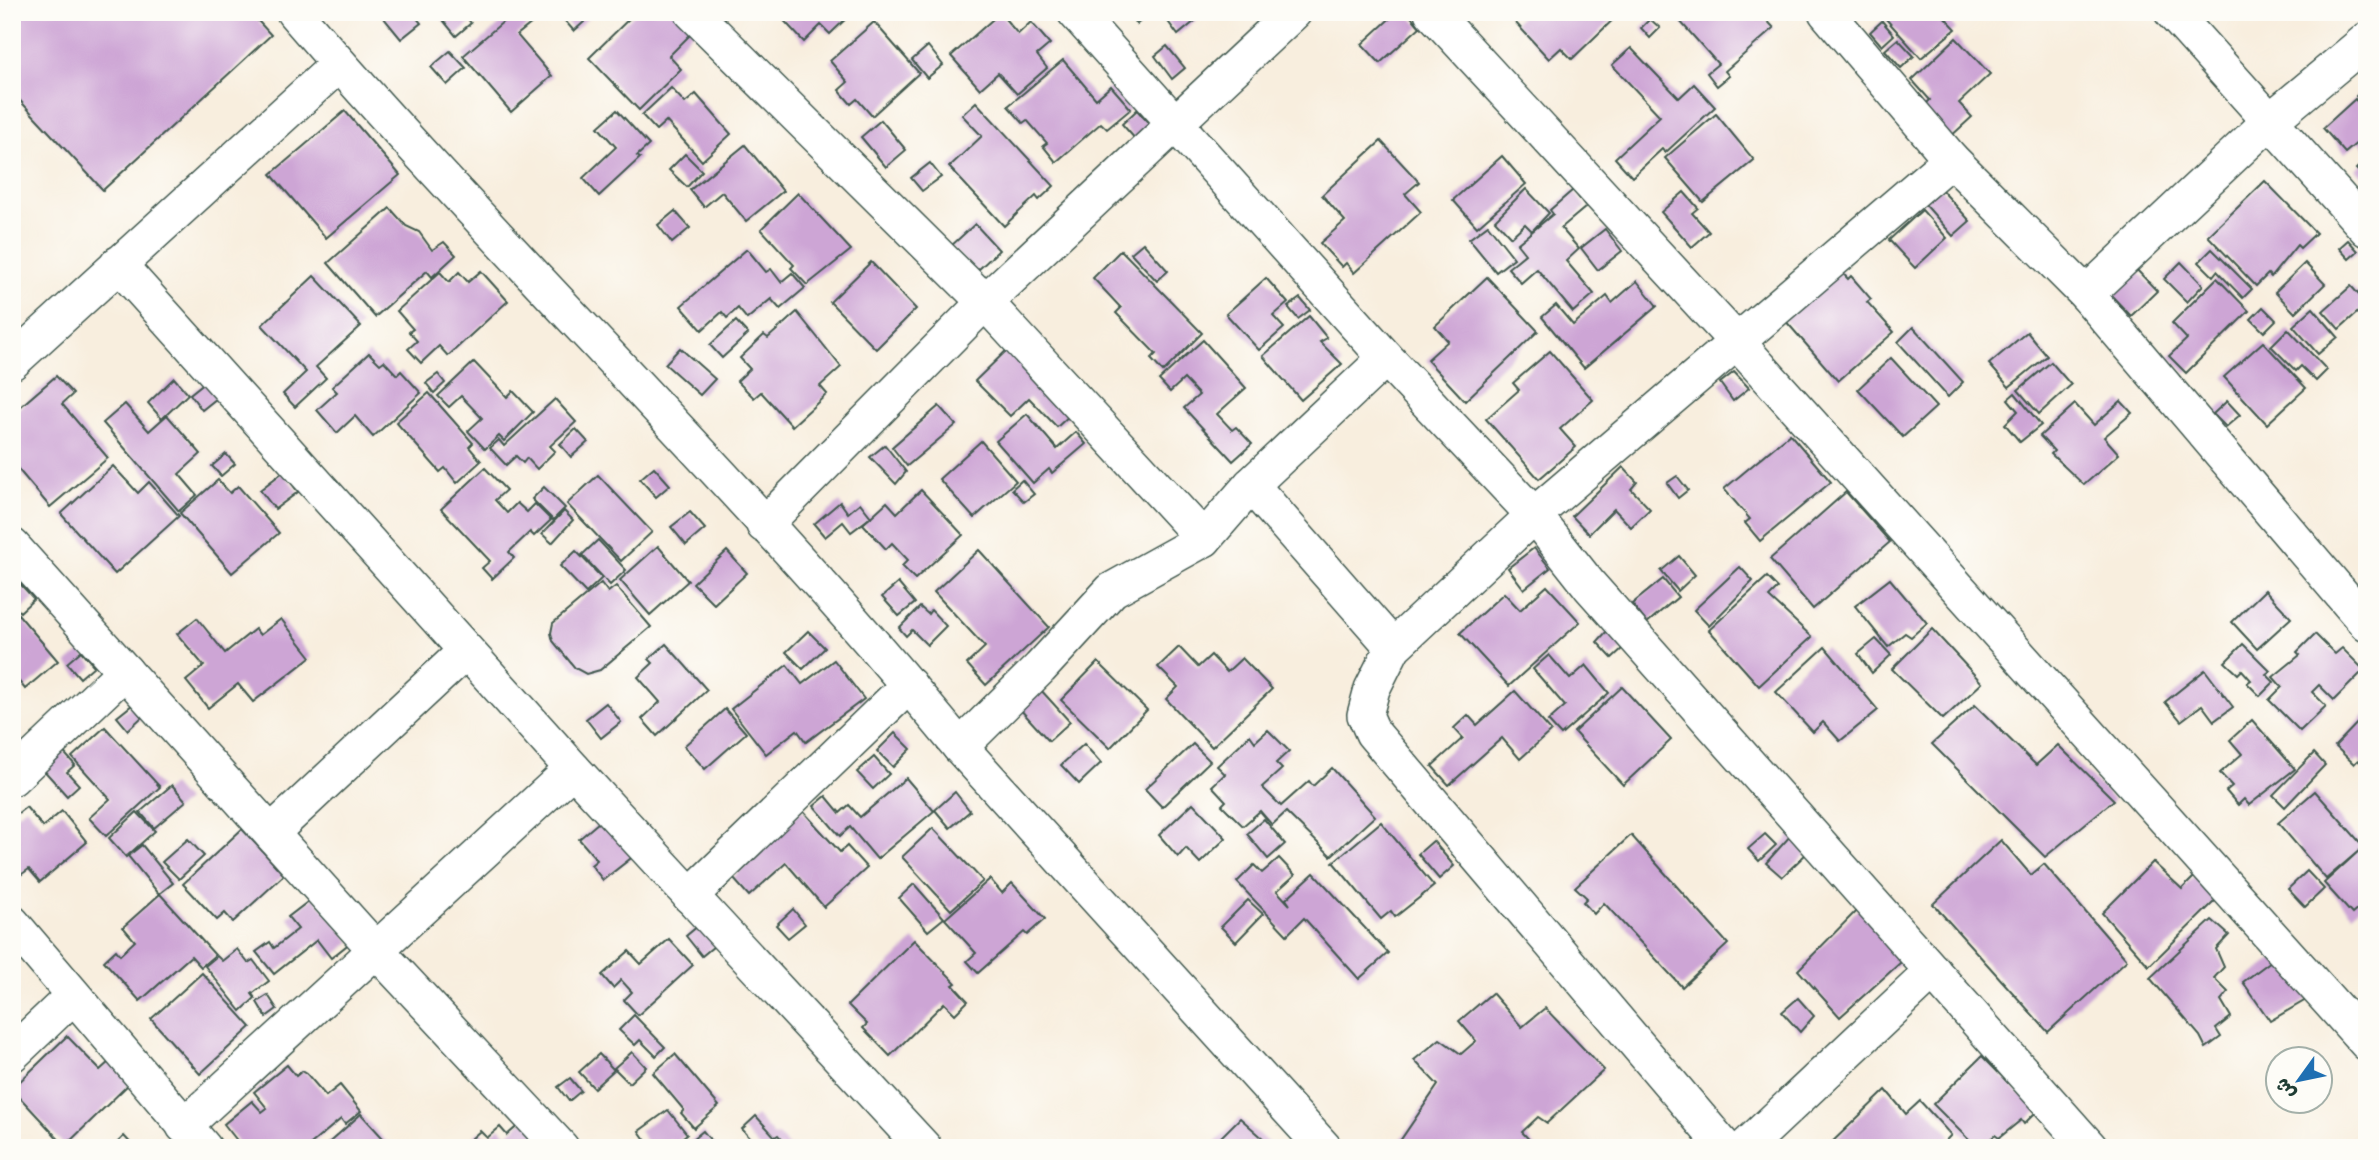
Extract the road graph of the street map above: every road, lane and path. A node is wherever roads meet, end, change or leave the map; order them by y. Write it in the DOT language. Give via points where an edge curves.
graph roads {
  1 [pos="294,12"];
  2 [pos="692,12"];
  3 [pos="1075,12"];
  4 [pos="1294,12"];
  5 [pos="1432,12"];
  6 [pos="1826,12"];
  7 [pos="2172,12"];
  8 [pos="2367,40"];
  9 [pos="339,65"];
  10 [pos="2272,120"];
  11 [pos="1174,125"];
  12 [pos="1951,159"];
  13 [pos="2367,229"];
  14 [pos="118,264"];
  15 [pos="2086,294"];
  16 [pos="985,302"];
  17 [pos="1736,341"];
  18 [pos="1386,358"];
  19 [pos="12,362"];
  20 [pos="1251,485"];
  21 [pos="1534,515"];
  22 [pos="764,524"];
  23 [pos="1204,539"];
  24 [pos="12,546"];
  25 [pos="2367,625"];
  26 [pos="1393,646"];
  27 [pos="466,651"];
  28 [pos="125,671"];
  29 [pos="909,685"];
  30 [pos="960,747"];
  31 [pos="573,769"];
  32 [pos="12,778"];
  33 [pos="271,833"];
  34 [pos="690,896"];
  35 [pos="12,923"];
  36 [pos="376,950"];
  37 [pos="1933,971"];
  38 [pos="73,996"];
  39 [pos="2367,1043"];
  40 [pos="12,1054"];
  41 [pos="194,1137"];
  42 [pos="561,1148"];
  43 [pos="924,1148"];
  44 [pos="1324,1148"];
  45 [pos="1725,1148"];
  46 [pos="1745,1148"];
  47 [pos="2090,1148"];
  1 -- 9 [label="street"];
  2 -- 16 [label="street"];
  3 -- 11 [label="street"];
  4 -- 11 [label="street"];
  5 -- 17 [label="street"];
  6 -- 12 [label="street"];
  7 -- 10 [label="street"];
  8 -- 10 [label="street"];
  9 -- 14 [label="street"];
  9 -- 22 [label="street"];
  10 -- 13 [label="street"];
  10 -- 15 [label="street"];
  11 -- 16 [label="street"];
  11 -- 18 [label="street"];
  12 -- 15 [label="street"];
  12 -- 17 [label="street"];
  14 -- 19 [label="street"];
  14 -- 27 [label="street"];
  15 -- 25 [label="street"];
  16 -- 22 [label="street"];
  16 -- 23 [label="street"];
  17 -- 21 [label="street"];
  17 -- 39 [label="street"];
  18 -- 20 [label="street"];
  18 -- 21 [label="street"];
  20 -- 23 [label="street"];
  20 -- 26 [label="street"];
  21 -- 26 [label="street"];
  21 -- 37 [label="street" via="1590,586"];
  22 -- 29 [label="street"];
  23 -- 30 [label="street" via="1112,590"];
  24 -- 28 [label="street"];
  26 -- 45 [label="street" via="1365,715 1373,733"];
  27 -- 31 [label="street"];
  27 -- 33 [label="street"];
  28 -- 32 [label="street"];
  28 -- 33 [label="street"];
  29 -- 30 [label="street"];
  29 -- 34 [label="street"];
  30 -- 44 [label="street"];
  31 -- 34 [label="street"];
  31 -- 36 [label="street"];
  33 -- 36 [label="street"];
  34 -- 43 [label="street"];
  35 -- 38 [label="street"];
  36 -- 41 [label="street"];
  36 -- 42 [label="street"];
  37 -- 46 [label="street"];
  37 -- 47 [label="street"];
  38 -- 40 [label="street"];
  38 -- 41 [label="street"];
}
